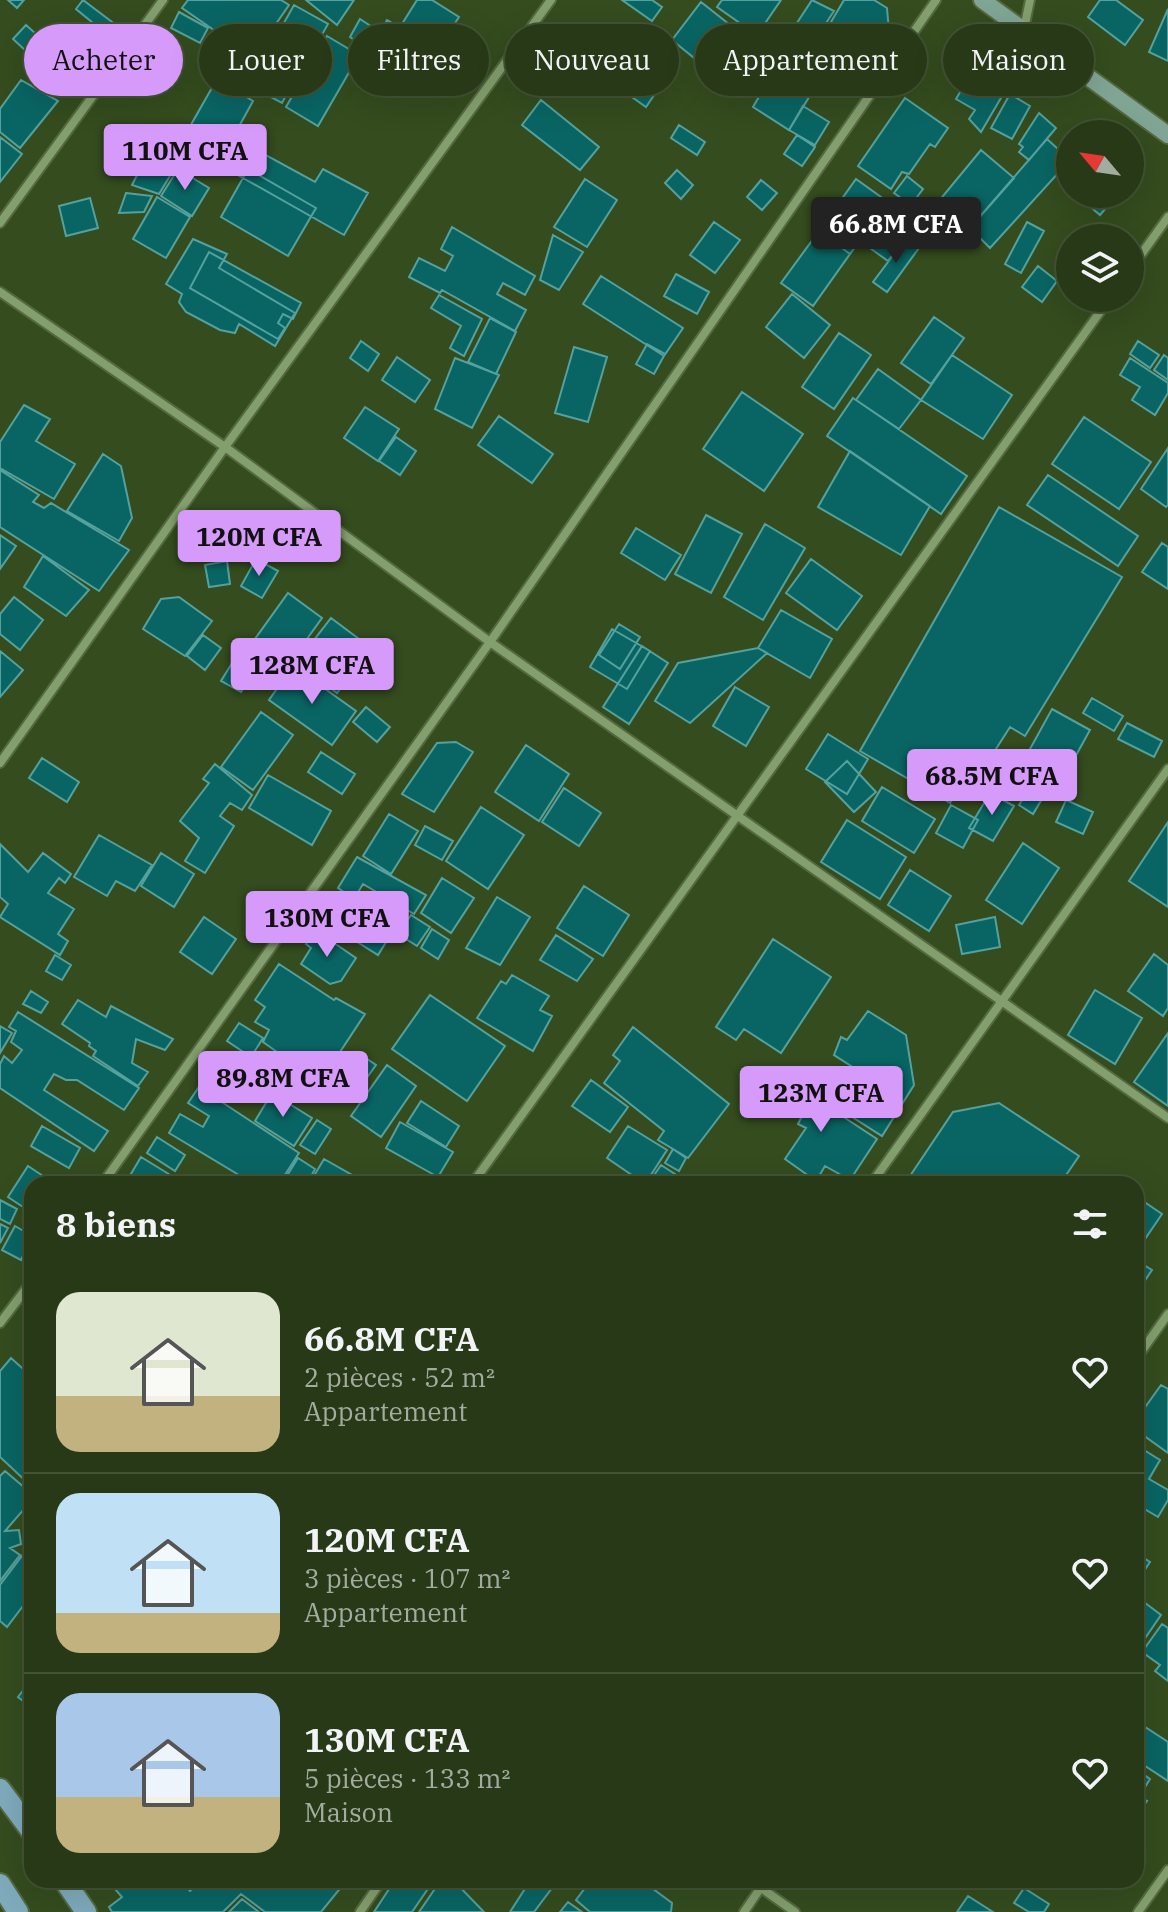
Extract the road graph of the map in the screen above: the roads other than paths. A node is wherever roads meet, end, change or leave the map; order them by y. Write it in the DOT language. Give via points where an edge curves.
graph roads {
  1 [pos="163,0"];
  2 [pos="551,0"];
  3 [pos="936,0"];
  4 [pos="982,0"];
  5 [pos="1030,0"];
  6 [pos="1017,24"];
  7 [pos="1025,24"];
  8 [pos="1094,81"];
  9 [pos="1168,135"];
  10 [pos="1168,217"];
  11 [pos="0,223"];
  12 [pos="1144,250"];
  13 [pos="0,292"];
  14 [pos="1100,312"];
  15 [pos="225,447"];
  16 [pos="490,642"];
  17 [pos="0,763"];
  18 [pos="1168,769"];
  19 [pos="738,814"];
  20 [pos="1002,1000"];
  21 [pos="1168,1118"];
  22 [pos="108,1176"];
  23 [pos="478,1176"];
  24 [pos="877,1176"];
  25 [pos="24,1292"];
  26 [pos="1168,1314"];
  27 [pos="0,1323"];
  28 [pos="1144,1348"];
  29 [pos="0,1789"];
  30 [pos="24,1818"];
  31 [pos="1168,1870"];
  32 [pos="0,1884"];
  33 [pos="70,1888"];
  34 [pos="376,1888"];
  35 [pos="760,1888"];
  36 [pos="768,1888"];
  37 [pos="18,1912"];
  38 [pos="86,1912"];
  39 [pos="360,1912"];
  40 [pos="744,1912"];
  41 [pos="795,1912"];
  42 [pos="1138,1912"];
  1 -- 11 [label="street"];
  2 -- 15 [label="street"];
  3 -- 16 [label="street"];
  4 -- 6 [label="street"];
  5 -- 7 [label="street"];
  8 -- 9 [label="street"];
  10 -- 12 [label="street"];
  13 -- 15 [label="street"];
  14 -- 19 [label="street"];
  15 -- 16 [label="street"];
  15 -- 17 [label="street"];
  16 -- 19 [label="street"];
  16 -- 22 [label="street"];
  18 -- 20 [label="street"];
  19 -- 20 [label="street"];
  19 -- 23 [label="street"];
  20 -- 21 [label="street"];
  20 -- 24 [label="street"];
  25 -- 27 [label="street"];
  26 -- 28 [label="street"];
  29 -- 30 [label="main road"];
  31 -- 42 [label="street"];
  32 -- 37 [label="main road"];
  33 -- 38 [label="main road"];
  34 -- 39 [label="street"];
  35 -- 40 [label="street"];
  36 -- 41 [label="street"];
}
